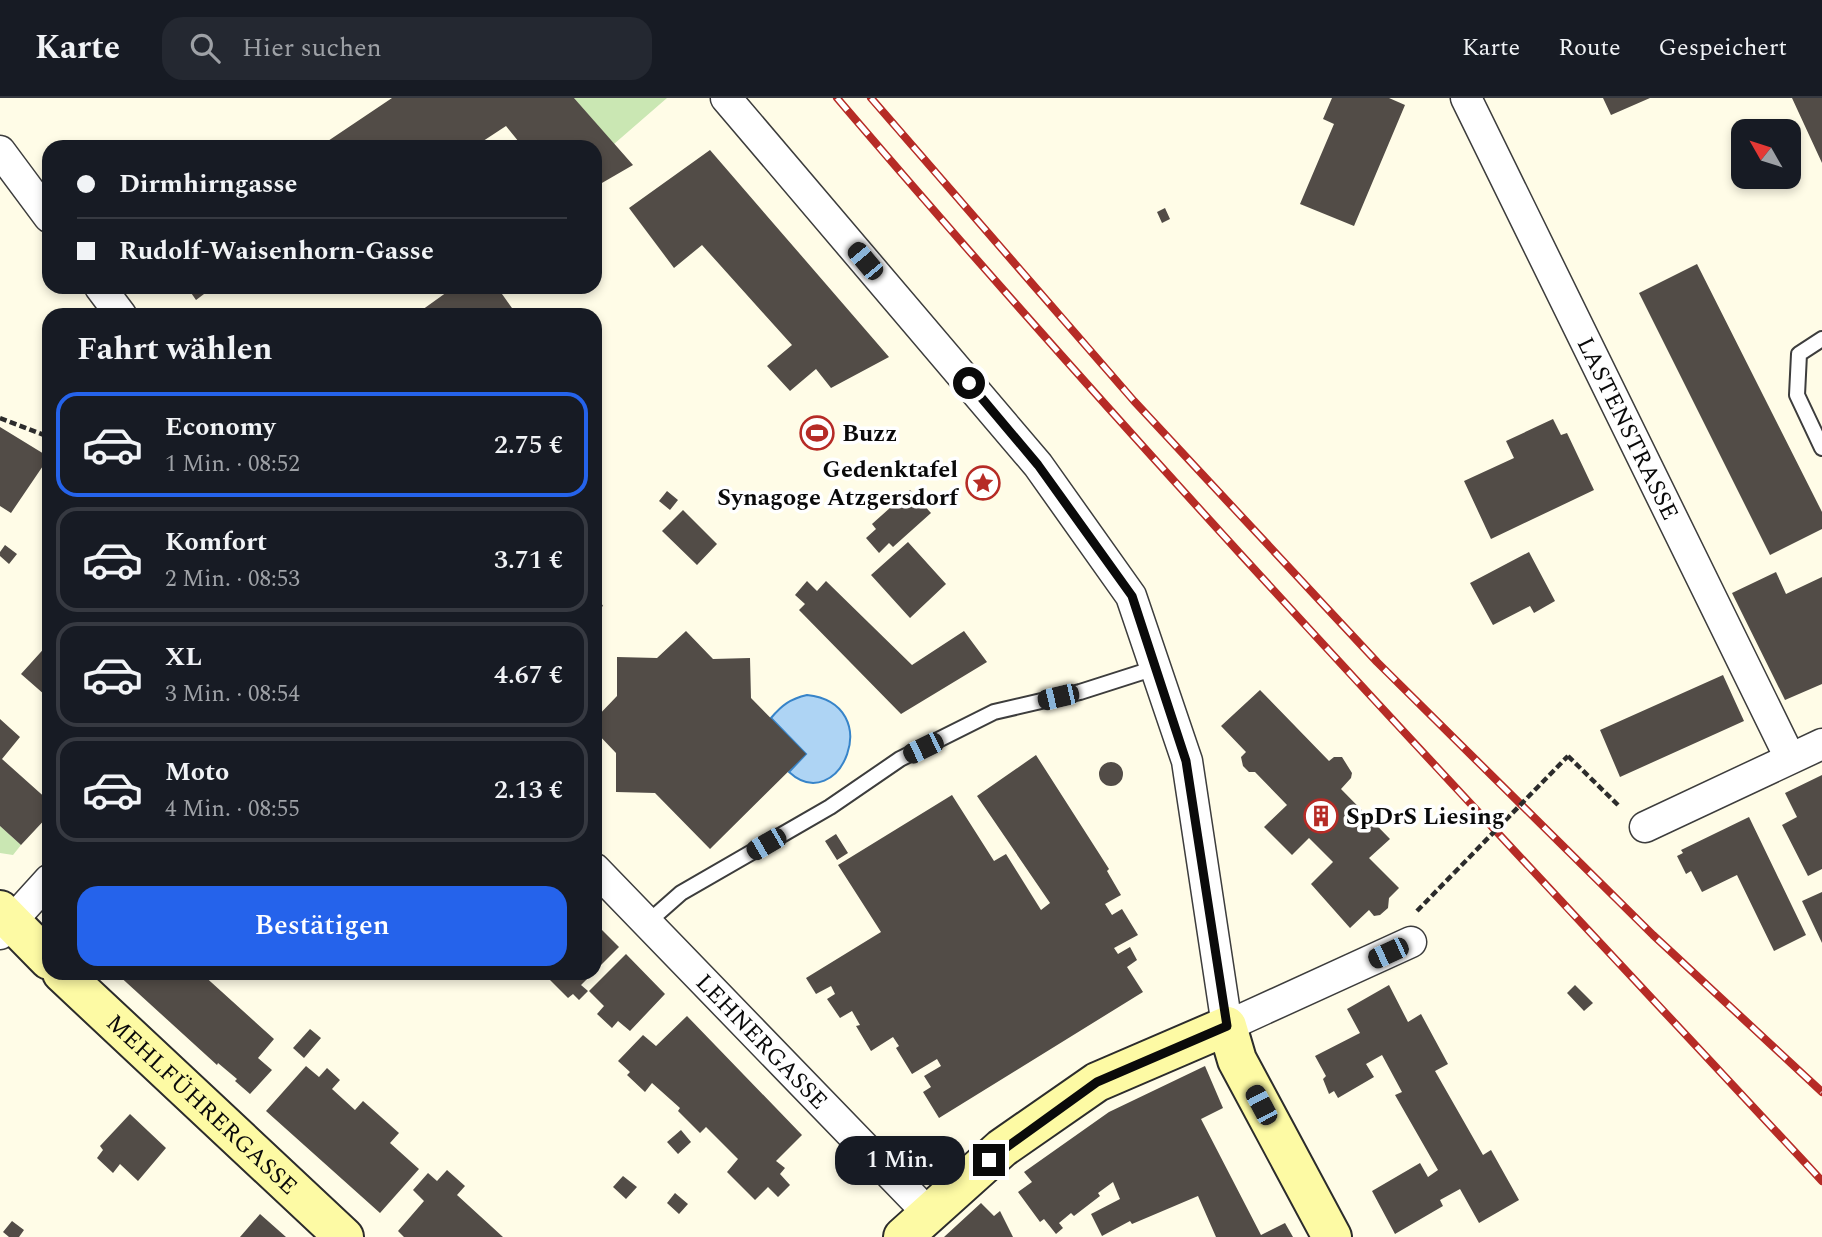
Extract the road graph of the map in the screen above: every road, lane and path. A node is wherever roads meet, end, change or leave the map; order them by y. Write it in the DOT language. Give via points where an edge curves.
graph roads {
  1 [pos="726,98"];
  2 [pos="1466,98"];
  3 [pos="0,151"];
  4 [pos="42,208"];
  5 [pos="1822,339"];
  6 [pos="0,418"];
  7 [pos="42,434"];
  8 [pos="1822,448"];
  9 [pos="1156,668"];
  10 [pos="1822,744"];
  11 [pos="1790,758"];
  12 [pos="1636,820"];
  13 [pos="602,876"];
  14 [pos="42,887"];
  15 [pos="1415,913"];
  16 [pos="4,922"];
  17 [pos="647,923"];
  18 [pos="1410,942"];
  19 [pos="42,954"];
  20 [pos="69,980"];
  21 [pos="1227,1026"];
  22 [pos="916,1225"];
  23 [pos="344,1237"];
  24 [pos="1332,1237"];
  1 -- 9 [label="street" via="1038,465 1132,596"];
  2 -- 11 [label="street, LASTENSTRASSE"];
  3 -- 4 [label="street"];
  5 -- 8 [label="lane" via="1799,354 1797,396"];
  6 -- 7 [label="path"];
  9 -- 17 [label="lane" via="993,712 900,759 830,807 681,893"];
  9 -- 21 [label="street" via="1186,761"];
  10 -- 11 [label="street"];
  11 -- 12 [label="street"];
  12 -- 15 [label="path, bridge" via="1568,756"];
  13 -- 17 [label="street, LEHNERGASSE"];
  14 -- 16 [label="street"];
  16 -- 19 [label="street"];
  17 -- 22 [label="street, LEHNERGASSE"];
  18 -- 21 [label="street"];
  20 -- 23 [label="street, MEHLFÜHRERGASSE"];
  21 -- 22 [label="street" via="1097,1082 1002,1148"];
  21 -- 24 [label="street" via="1237,1060"];
}
